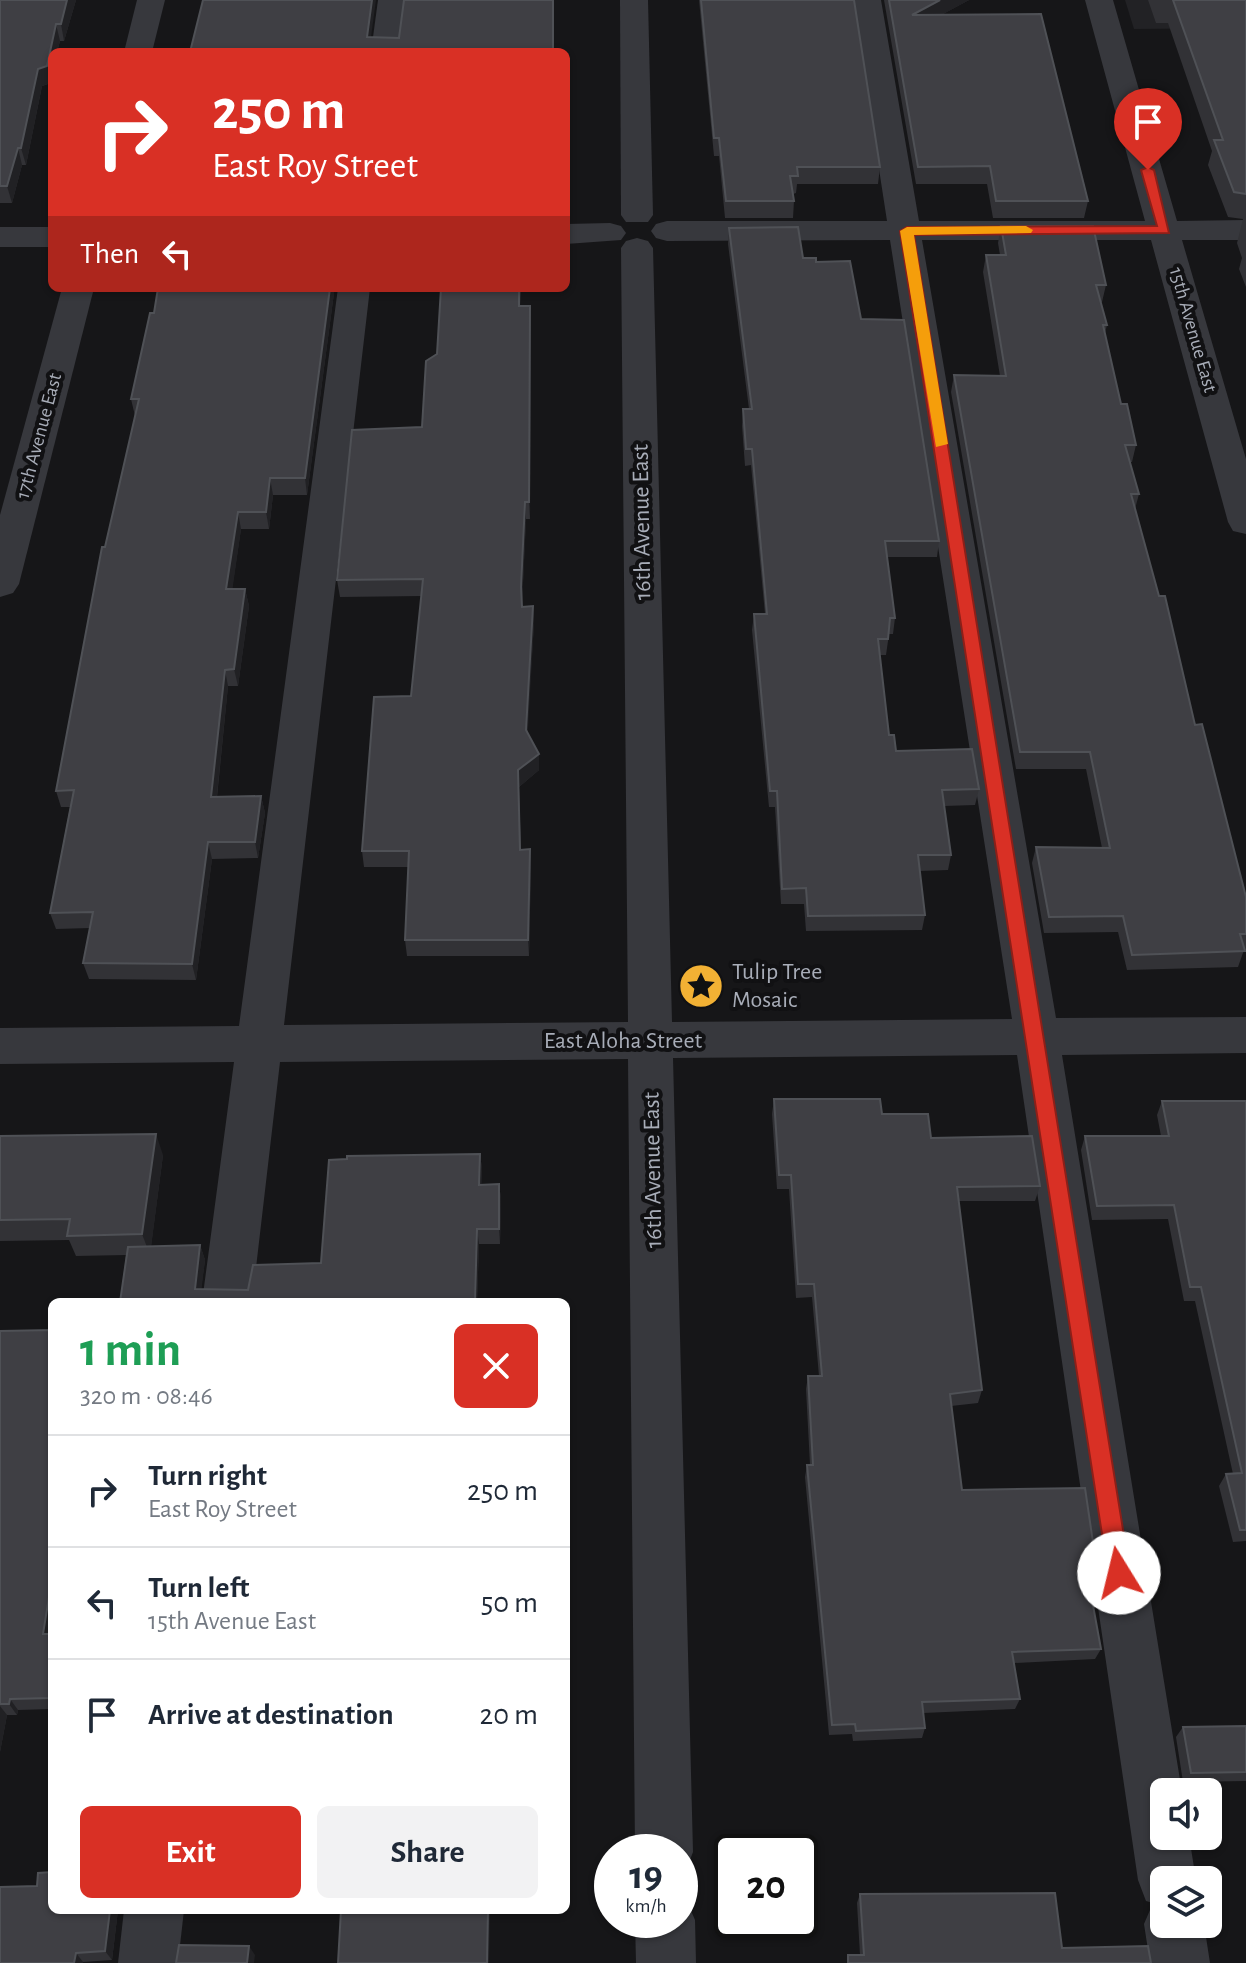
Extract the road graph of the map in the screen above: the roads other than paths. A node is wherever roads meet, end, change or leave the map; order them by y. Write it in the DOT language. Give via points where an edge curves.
graph roads {
  1 [pos="151,0"];
  2 [pos="392,0"];
  3 [pos="634,0"];
  4 [pos="867,0"];
  5 [pos="1099,0"];
  6 [pos="139,48"];
  7 [pos="386,48"];
  8 [pos="1165,230"];
  9 [pos="1246,230"];
  10 [pos="907,231"];
  11 [pos="638,232"];
  12 [pos="570,234"];
  13 [pos="0,237"];
  14 [pos="48,237"];
  15 [pos="77,292"];
  16 [pos="353,292"];
  17 [pos="1246,522"];
  18 [pos="0,584"];
  19 [pos="1246,1035"];
  20 [pos="1037,1038"];
  21 [pos="651,1041"];
  22 [pos="259,1044"];
  23 [pos="0,1046"];
  24 [pos="227,1298"];
  25 [pos="664,1834"];
  26 [pos="1165,1866"];
  27 [pos="154,1914"];
  28 [pos="665,1938"];
  29 [pos="1176,1938"];
  30 [pos="148,1963"];
  31 [pos="666,1963"];
  32 [pos="1180,1963"];
  1 -- 6 [label="street"];
  2 -- 7 [label="street"];
  3 -- 11 [label="street, 16th Avenue East"];
  4 -- 10 [label="street"];
  5 -- 8 [label="street, 15th Avenue East"];
  8 -- 9 [label="street"];
  8 -- 10 [label="street"];
  8 -- 17 [label="street, 15th Avenue East"];
  10 -- 11 [label="street"];
  10 -- 20 [label="street"];
  11 -- 12 [label="street"];
  11 -- 21 [label="street, 16th Avenue East"];
  13 -- 14 [label="street"];
  15 -- 18 [label="street, 17th Avenue East"];
  16 -- 22 [label="street"];
  19 -- 20 [label="street, East Aloha Street"];
  20 -- 21 [label="street, East Aloha Street"];
  20 -- 26 [label="street"];
  21 -- 22 [label="street, East Aloha Street"];
  21 -- 25 [label="street, 16th Avenue East"];
  22 -- 23 [label="street, East Aloha Street"];
  22 -- 24 [label="street"];
  27 -- 30 [label="street"];
  28 -- 31 [label="street"];
  29 -- 32 [label="street"];
}
